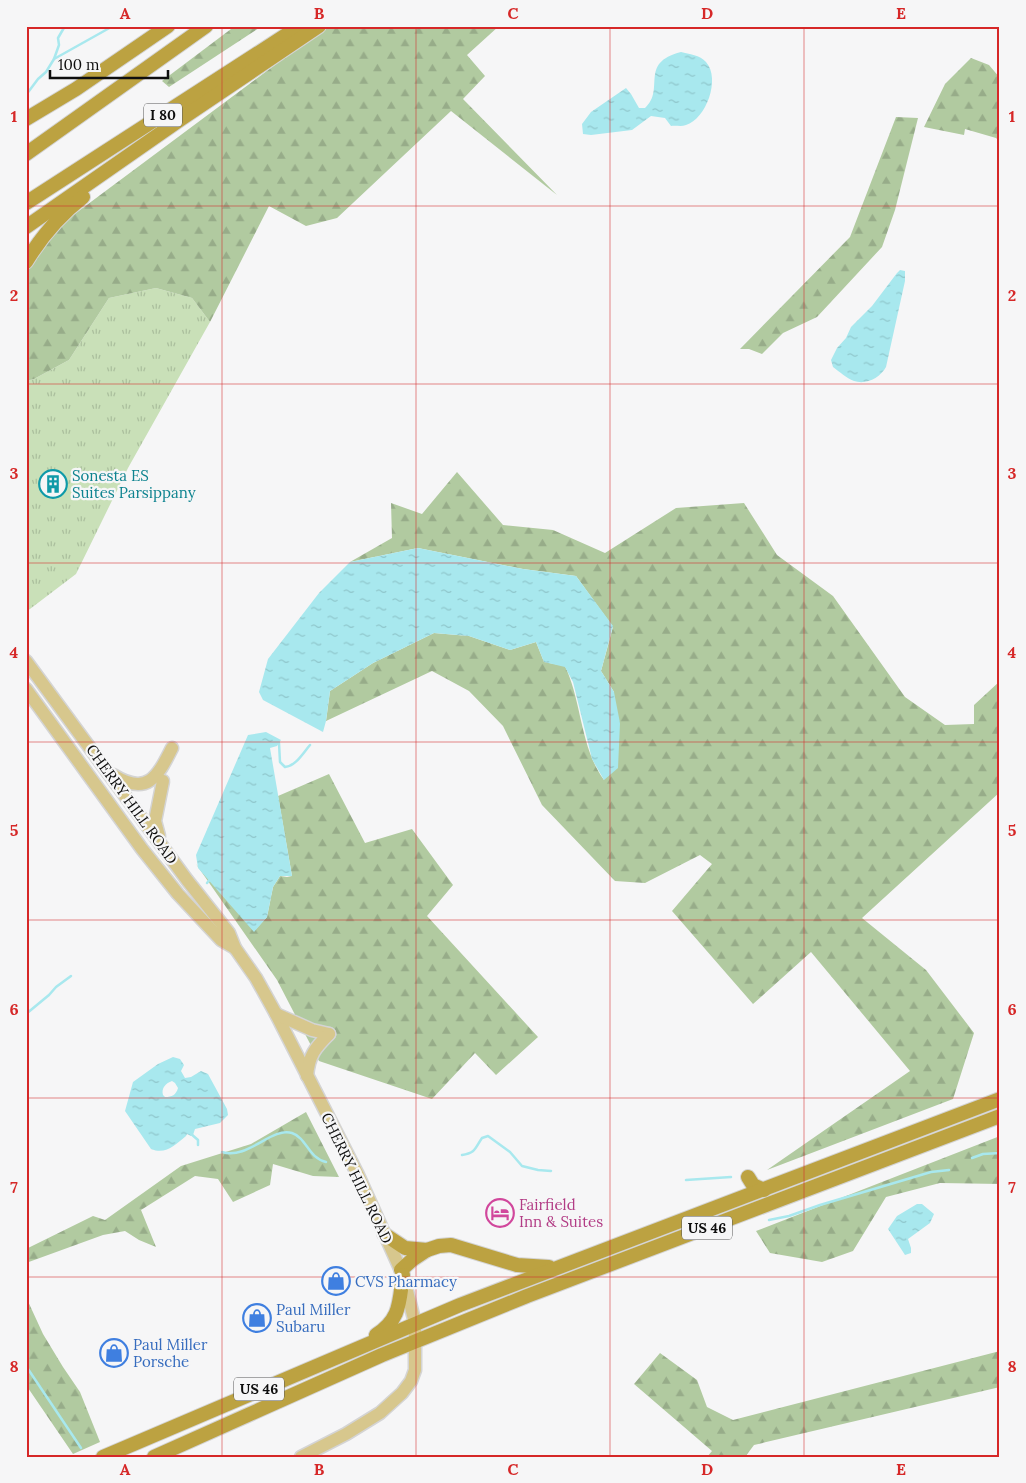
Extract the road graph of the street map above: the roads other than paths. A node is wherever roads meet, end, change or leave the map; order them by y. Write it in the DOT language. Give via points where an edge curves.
graph roads {
  1 [pos="168,26"];
  2 [pos="206,26"];
  3 [pos="300,26"];
  4 [pos="319,26"];
  5 [pos="52,105"];
  6 [pos="26,119"];
  7 [pos="181,119"];
  8 [pos="26,124"];
  9 [pos="26,154"];
  10 [pos="26,203"];
  11 [pos="26,227"];
  12 [pos="26,262"];
  13 [pos="26,661"];
  14 [pos="26,689"];
  15 [pos="172,748"];
  16 [pos="110,774"];
  17 [pos="163,781"];
  18 [pos="162,845"];
  19 [pos="235,948"];
  20 [pos="276,1014"];
  21 [pos="307,1076"];
  22 [pos="1000,1099"];
  23 [pos="1000,1116"];
  24 [pos="748,1177"];
  25 [pos="764,1190"];
  26 [pos="384,1234"];
  27 [pos="426,1250"];
  28 [pos="560,1267"];
  29 [pos="402,1273"];
  30 [pos="415,1323"];
  31 [pos="416,1342"];
  32 [pos="360,1346"];
  33 [pos="102,1457"];
  34 [pos="154,1457"];
  35 [pos="302,1457"];
  1 -- 5 [label="highway"];
  2 -- 9 [label="highway"];
  3 -- 10 [label="highway, I 80"];
  4 -- 7 [label="highway"];
  5 -- 6 [label="highway"];
  5 -- 8 [label="highway"];
  7 -- 11 [label="highway"];
  7 -- 12 [label="highway" via="71,207"];
  13 -- 16 [label="main road, CHERRY HILL ROAD"];
  14 -- 19 [label="main road, CHERRY HILL ROAD" via="178,894 221,940"];
  15 -- 16 [label="main road" via="158,774 144,784 133,785"];
  16 -- 18 [label="main road, CHERRY HILL ROAD"];
  17 -- 18 [label="main road" via="155,821"];
  18 -- 19 [label="main road, CHERRY HILL ROAD" via="229,934"];
  19 -- 20 [label="main road, CHERRY HILL ROAD"];
  20 -- 21 [label="main road, CHERRY HILL ROAD"];
  20 -- 21 [label="main road" via="329,1034 314,1050"];
  21 -- 26 [label="main road, CHERRY HILL ROAD"];
  22 -- 25 [label="highway, US 46"];
  23 -- 31 [label="highway, US 46"];
  24 -- 25 [label="highway" via="753,1185"];
  25 -- 28 [label="highway, US 46"];
  26 -- 27 [label="highway" via="405,1248"];
  26 -- 29 [label="main road, CHERRY HILL ROAD"];
  27 -- 28 [label="highway" via="451,1245 517,1265"];
  27 -- 29 [label="highway"];
  28 -- 30 [label="highway, US 46"];
  29 -- 30 [label="main road, CHERRY HILL ROAD"];
  29 -- 32 [label="highway" via="394,1318 380,1333"];
  30 -- 31 [label="main road, CHERRY HILL ROAD"];
  30 -- 32 [label="highway, US 46"];
  31 -- 34 [label="highway, US 46"];
  31 -- 35 [label="main road, CHERRY HILL ROAD" via="411,1381 402,1393 380,1413"];
  32 -- 33 [label="highway, US 46"];
}
